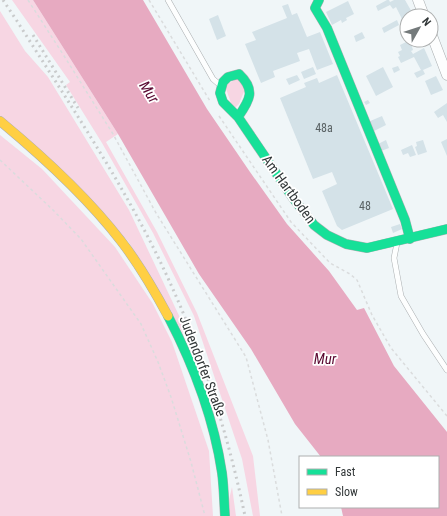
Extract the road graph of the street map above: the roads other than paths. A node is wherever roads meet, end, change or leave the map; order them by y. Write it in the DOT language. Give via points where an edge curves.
graph roads {
  1 [pos="168,0"];
  2 [pos="319,0"];
  3 [pos="437,48"];
  4 [pos="447,76"];
  5 [pos="221,86"];
  6 [pos="238,117"];
  7 [pos="0,121"];
  8 [pos="447,229"];
  9 [pos="410,239"];
  10 [pos="398,241"];
  11 [pos="447,370"];
  12 [pos="225,516"];
  1 -- 5 [label="lane" via="213,79"];
  2 -- 9 [label="street" via="315,8 327,28 405,220"];
  3 -- 4 [label="street"];
  5 -- 6 [label="street, Am Hartboden" via="222,100"];
  5 -- 6 [label="street" via="231,75 239,74 247,80 250,99"];
  6 -- 10 [label="street, Am Hartboden" via="314,225 346,244 367,248"];
  7 -- 12 [label="street, Judendorfer Straße" via="51,166 109,227 128,249 158,296 180,338 204,402 221,469"];
  8 -- 9 [label="street, Am Hartboden"];
  9 -- 10 [label="street, Am Hartboden"];
  10 -- 11 [label="lane" via="394,258 401,296"];
}
